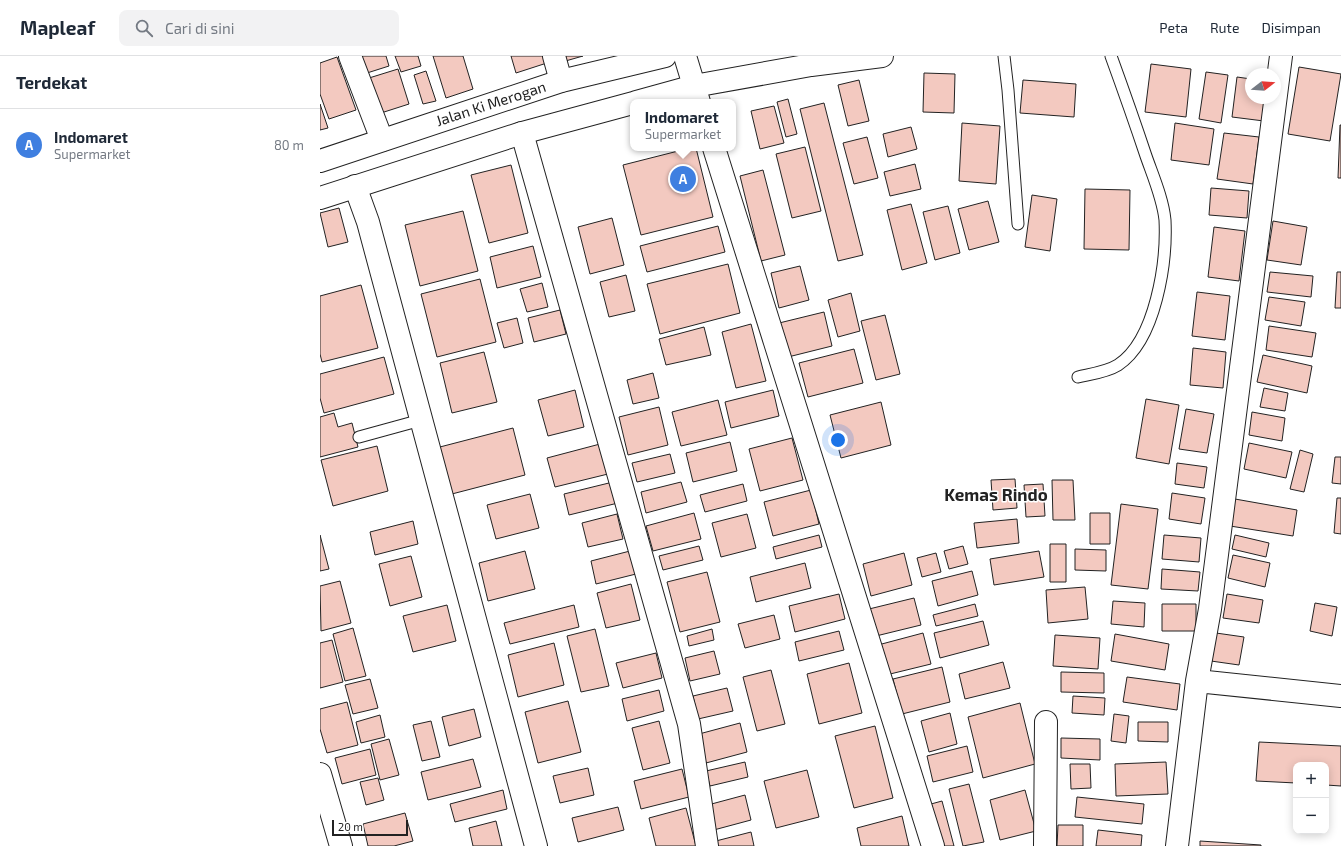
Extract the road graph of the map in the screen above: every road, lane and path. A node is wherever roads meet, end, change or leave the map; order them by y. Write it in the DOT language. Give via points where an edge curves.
graph roads {
  1 [pos="350,56"];
  2 [pos="554,56"];
  3 [pos="666,56"];
  4 [pos="685,56"];
  5 [pos="882,56"];
  6 [pos="1004,56"];
  7 [pos="1111,56"];
  8 [pos="1281,56"];
  9 [pos="561,81"];
  10 [pos="697,94"];
  11 [pos="659,99"];
  12 [pos="630,104"];
  13 [pos="522,133"];
  14 [pos="382,140"];
  15 [pos="715,151"];
  16 [pos="320,161"];
  17 [pos="355,186"];
  18 [pos="320,198"];
  19 [pos="1018,224"];
  20 [pos="1078,377"];
  21 [pos="421,420"];
  22 [pos="358,436"];
  23 [pos="1196,681"];
  24 [pos="1341,696"];
  25 [pos="1046,722"];
  26 [pos="320,774"];
  27 [pos="341,846"];
  28 [pos="536,846"];
  29 [pos="707,846"];
  30 [pos="933,846"];
  31 [pos="1045,846"];
  32 [pos="1177,846"];
  1 -- 14 [label="main road"];
  2 -- 9 [label="main road"];
  3 -- 9 [label="main road, Jalan Ki Merogan"];
  4 -- 10 [label="main road"];
  5 -- 10 [label="main road" via="811,65"];
  6 -- 19 [label="lane"];
  7 -- 20 [label="lane" via="1156,184 1165,219 1162,269 1156,304 1146,330 1135,348 1118,365"];
  8 -- 23 [label="main road" via="1210,609"];
  9 -- 14 [label="main road, Jalan Ki Merogan"];
  10 -- 11 [label="main road"];
  12 -- 13 [label="main road"];
  13 -- 17 [label="main road"];
  13 -- 29 [label="main road" via="689,724"];
  14 -- 16 [label="main road, Jalan Ki Merogan"];
  15 -- 30 [label="main road"];
  17 -- 18 [label="main road"];
  17 -- 21 [label="main road" via="368,222"];
  21 -- 22 [label="lane"];
  21 -- 28 [label="main road"];
  23 -- 24 [label="main road"];
  23 -- 32 [label="main road"];
  25 -- 31 [label="main road"];
  26 -- 27 [label="main road"];
}
